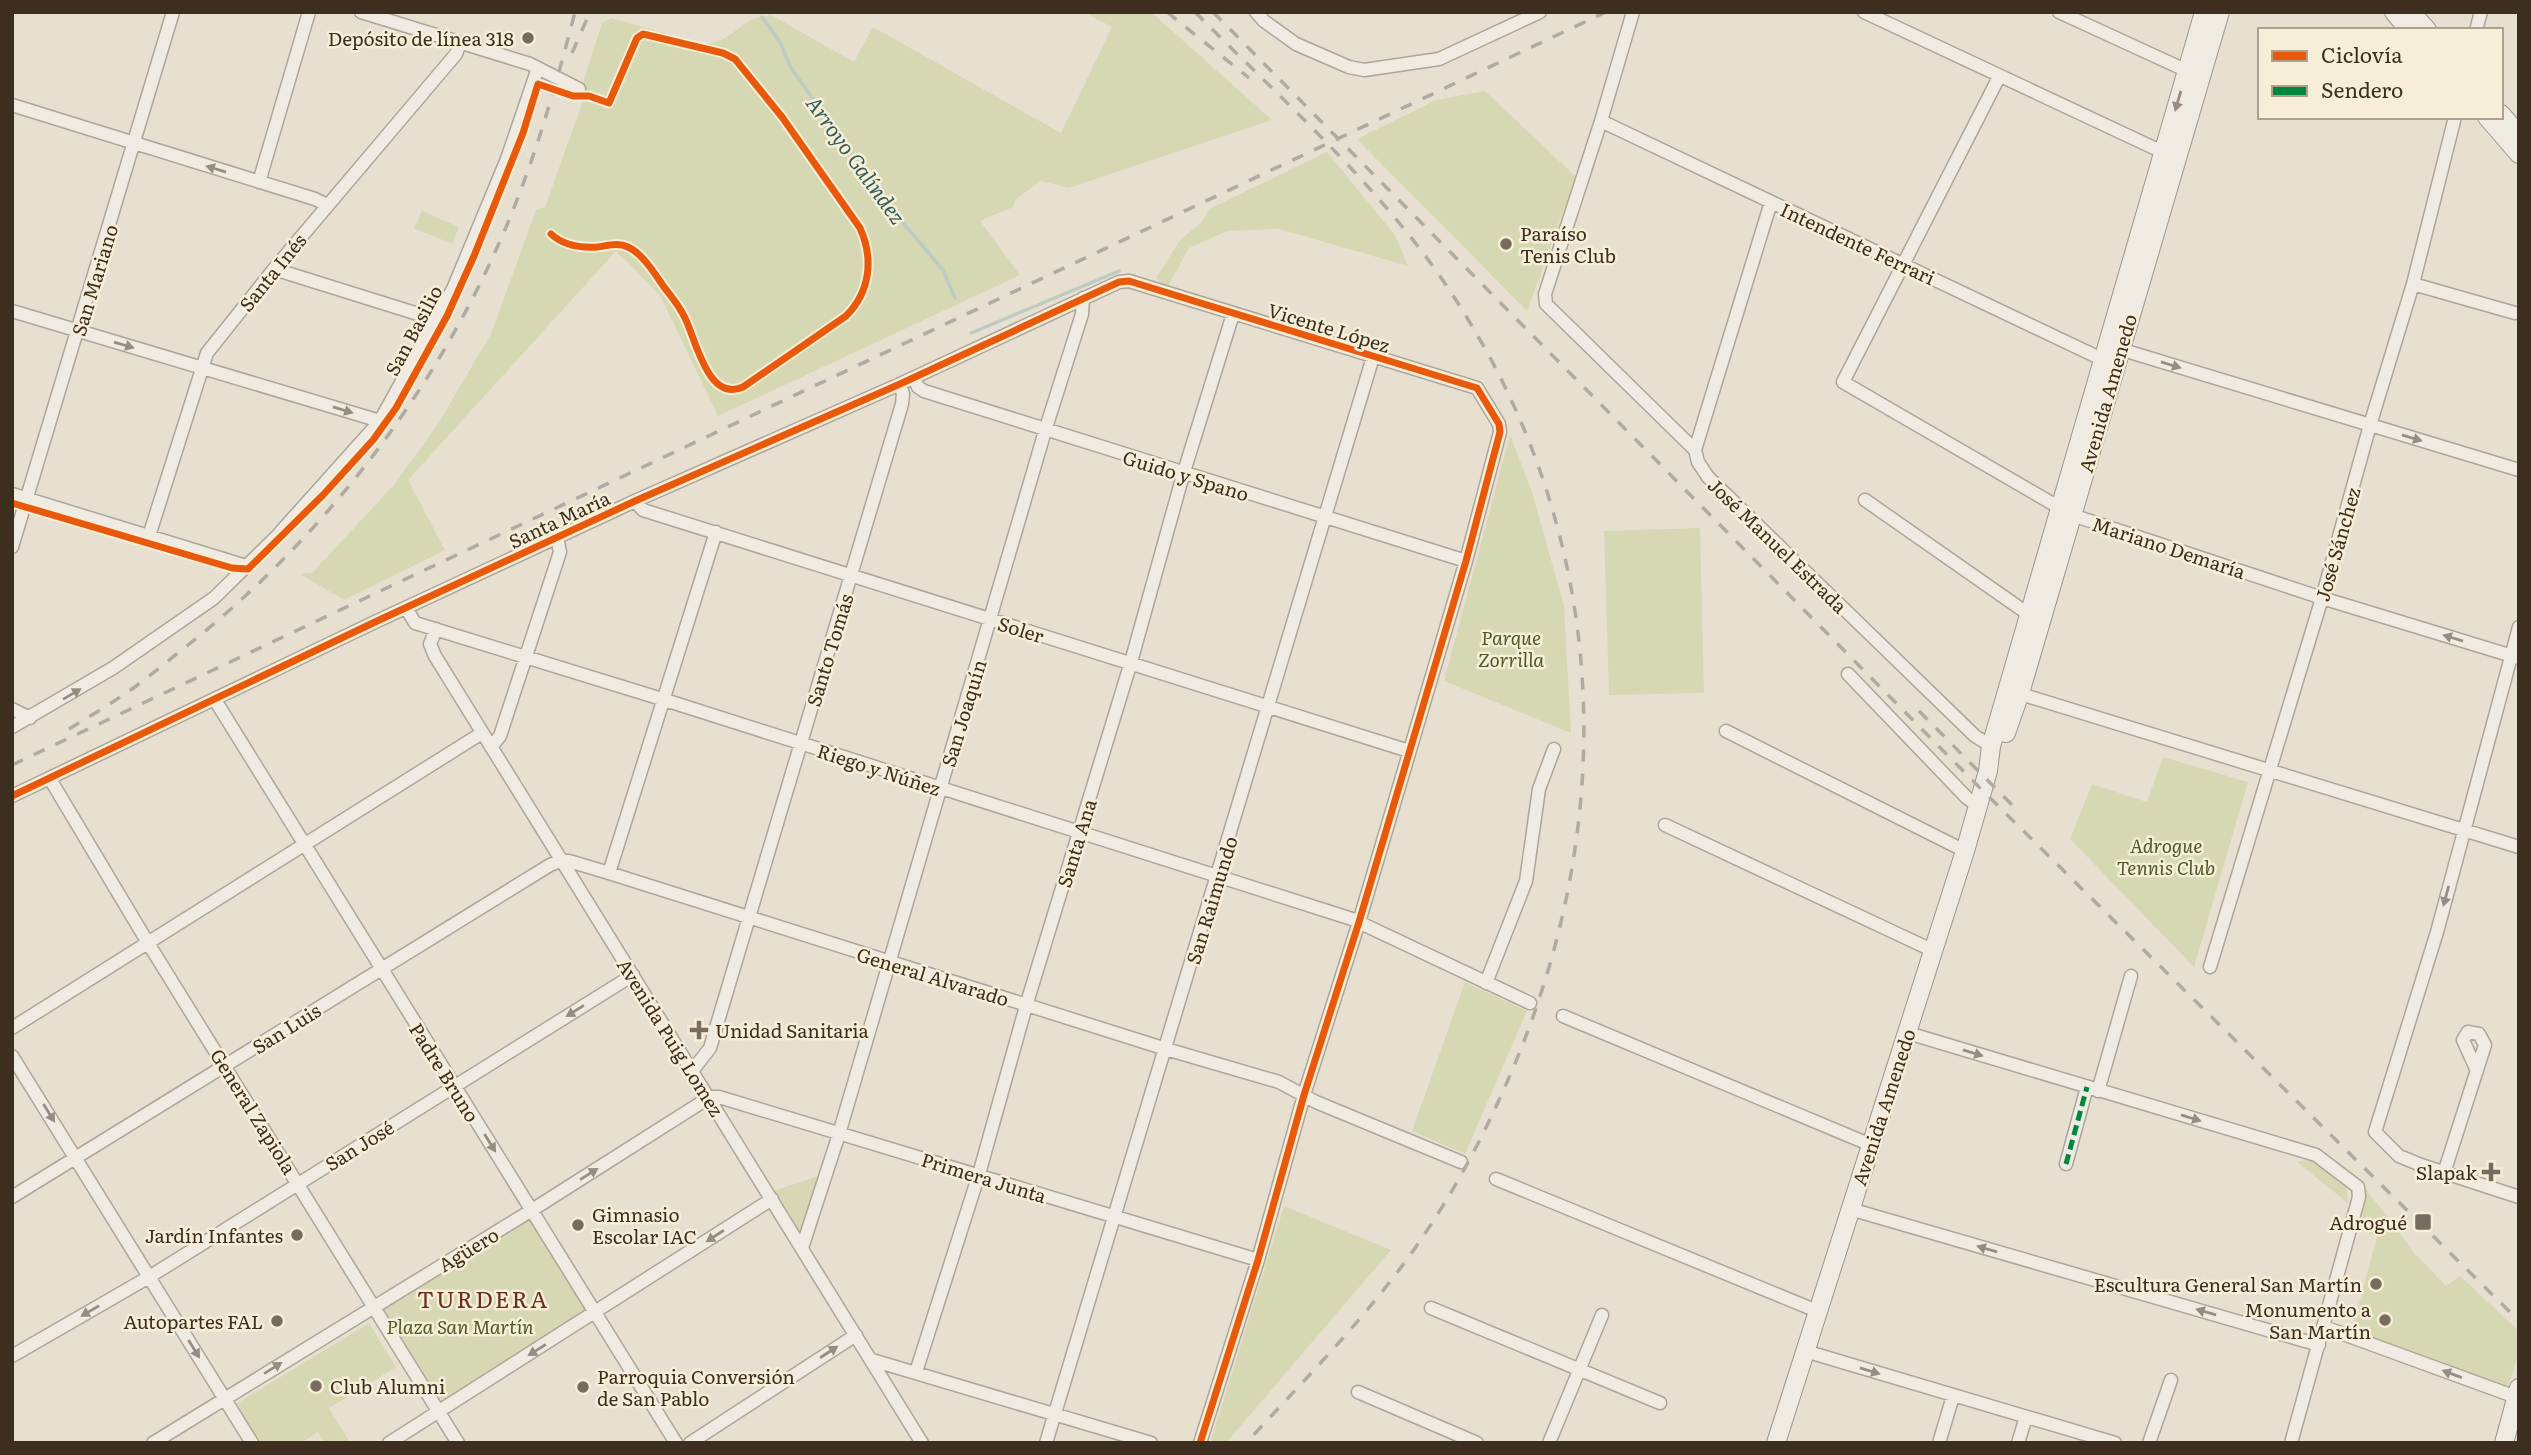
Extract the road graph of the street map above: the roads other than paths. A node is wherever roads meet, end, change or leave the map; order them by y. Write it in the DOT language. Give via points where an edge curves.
graph roads {
  1 [pos="173,12"];
  2 [pos="309,12"];
  3 [pos="362,12"];
  4 [pos="1256,12"];
  5 [pos="1540,12"];
  6 [pos="1633,12"];
  7 [pos="1864,12"];
  8 [pos="2059,12"];
  9 [pos="2394,12"];
  10 [pos="2412,12"];
  11 [pos="2209,14"];
  12 [pos="2407,28"];
  13 [pos="2425,28"];
  14 [pos="460,43"];
  15 [pos="538,68"];
  16 [pos="2193,74"];
  17 [pos="1999,77"];
  18 [pos="579,89"];
  19 [pos="12,105"];
  20 [pos="2503,116"];
  21 [pos="2454,119"];
  22 [pos="2489,119"];
  23 [pos="1601,121"];
  24 [pos="2519,135"];
  25 [pos="135,144"];
  26 [pos="2519,154"];
  27 [pos="2170,155"];
  28 [pos="259,182"];
  29 [pos="1771,202"];
  30 [pos="327,205"];
  31 [pos="1902,263"];
  32 [pos="274,270"];
  33 [pos="1125,281"];
  34 [pos="2413,284"];
  35 [pos="1083,298"];
  36 [pos="12,311"];
  37 [pos="2515,313"];
  38 [pos="418,314"];
  39 [pos="1233,314"];
  40 [pos="78,332"];
  41 [pos="2111,354"];
  42 [pos="1373,357"];
  43 [pos="201,367"];
  44 [pos="914,377"];
  45 [pos="900,384"];
  46 [pos="380,421"];
  47 [pos="2371,425"];
  48 [pos="1045,431"];
  49 [pos="1695,450"];
  50 [pos="2519,470"];
  51 [pos="1184,475"];
  52 [pos="12,494"];
  53 [pos="27,499"];
  54 [pos="1865,500"];
  55 [pos="635,501"];
  56 [pos="2066,512"];
  57 [pos="1324,518"];
  58 [pos="716,532"];
  59 [pos="149,536"];
  60 [pos="557,537"];
  61 [pos="12,547"];
  62 [pos="1466,561"];
  63 [pos="246,566"];
  64 [pos="852,575"];
  65 [pos="2322,598"];
  66 [pos="406,608"];
  67 [pos="2035,619"];
  68 [pos="991,620"];
  69 [pos="2519,627"];
  70 [pos="436,629"];
  71 [pos="524,657"];
  72 [pos="2515,657"];
  73 [pos="1131,662"];
  74 [pos="1848,674"];
  75 [pos="2014,692"];
  76 [pos="215,700"];
  77 [pos="665,700"];
  78 [pos="1269,707"];
  79 [pos="12,709"];
  80 [pos="30,718"];
  81 [pos="12,727"];
  82 [pos="1726,731"];
  83 [pos="482,733"];
  84 [pos="801,744"];
  85 [pos="1992,746"];
  86 [pos="491,747"];
  87 [pos="1554,749"];
  88 [pos="1409,751"];
  89 [pos="2270,770"];
  90 [pos="1988,771"];
  91 [pos="50,779"];
  92 [pos="940,789"];
  93 [pos="12,796"];
  94 [pos="1978,806"];
  95 [pos="1665,825"];
  96 [pos="2464,830"];
  97 [pos="1079,832"];
  98 [pos="305,845"];
  99 [pos="2519,847"];
  100 [pos="1965,851"];
  101 [pos="560,861"];
  102 [pos="609,873"];
  103 [pos="1219,876"];
  104 [pos="750,919"];
  105 [pos="1359,922"];
  106 [pos="148,943"];
  107 [pos="1934,951"];
  108 [pos="889,963"];
  109 [pos="2210,967"];
  110 [pos="380,968"];
  111 [pos="633,975"];
  112 [pos="2131,976"];
  113 [pos="1486,983"];
  114 [pos="1530,1003"];
  115 [pos="1026,1006"];
  116 [pos="1563,1016"];
  117 [pos="12,1028"];
  118 [pos="1908,1033"];
  119 [pos="1166,1049"];
  120 [pos="12,1056"];
  121 [pos="225,1066"];
  122 [pos="692,1070"];
  123 [pos="2477,1071"];
  124 [pos="454,1085"];
  125 [pos="2093,1089"];
  126 [pos="1304,1095"];
  127 [pos="710,1097"];
  128 [pos="839,1134"];
  129 [pos="1871,1145"];
  130 [pos="76,1157"];
  131 [pos="1461,1162"];
  132 [pos="2066,1164"];
  133 [pos="2444,1173"];
  134 [pos="979,1174"];
  135 [pos="1496,1179"];
  136 [pos="299,1183"];
  137 [pos="12,1197"];
  138 [pos="2519,1197"];
  139 [pos="772,1199"];
  140 [pos="1850,1209"];
  141 [pos="532,1210"];
  142 [pos="1114,1217"];
  143 [pos="802,1248"];
  144 [pos="1258,1260"];
  145 [pos="149,1277"];
  146 [pos="374,1305"];
  147 [pos="1431,1308"];
  148 [pos="1818,1311"];
  149 [pos="595,1313"];
  150 [pos="1602,1315"];
  151 [pos="2324,1327"];
  152 [pos="856,1335"];
  153 [pos="2319,1345"];
  154 [pos="1805,1351"];
  155 [pos="12,1356"];
  156 [pos="872,1360"];
  157 [pos="1579,1369"];
  158 [pos="916,1372"];
  159 [pos="2171,1380"];
  160 [pos="1357,1392"];
  161 [pos="2518,1393"];
  162 [pos="1953,1396"];
  163 [pos="225,1398"];
  164 [pos="1660,1403"];
  165 [pos="438,1412"];
  166 [pos="1054,1415"];
  167 [pos="2026,1417"];
  168 [pos="153,1443"];
  169 [pos="252,1443"];
  170 [pos="389,1443"];
  171 [pos="458,1443"];
  172 [pos="676,1443"];
  173 [pos="690,1443"];
  174 [pos="922,1443"];
  175 [pos="1046,1443"];
  176 [pos="1150,1443"];
  177 [pos="1200,1443"];
  178 [pos="1477,1443"];
  179 [pos="1549,1443"];
  180 [pos="1776,1443"];
  181 [pos="1939,1443"];
  182 [pos="2018,1443"];
  183 [pos="2115,1443"];
  184 [pos="2149,1443"];
  185 [pos="2291,1443"];
  186 [pos="2504,1443"];
  1 -- 25 [label="street, San Mariano"];
  2 -- 28 [label="street"];
  3 -- 14 [label="street"];
  4 -- 5 [label="street" via="1296,44 1364,70 1447,57"];
  6 -- 23 [label="street"];
  7 -- 17 [label="street"];
  8 -- 16 [label="street"];
  9 -- 12 [label="street"];
  10 -- 13 [label="street"];
  11 -- 16 [label="street, Avenida Amenedo"];
  14 -- 15 [label="street"];
  14 -- 30 [label="street, Santa Inés" via="456,54"];
  15 -- 18 [label="street"];
  15 -- 46 [label="street, San Basilio" via="507,159 453,289"];
  16 -- 27 [label="street, Avenida Amenedo"];
  17 -- 27 [label="street"];
  17 -- 31 [label="street"];
  19 -- 25 [label="street"];
  20 -- 24 [label="street"];
  21 -- 34 [label="street, José Sánchez"];
  22 -- 26 [label="street"];
  23 -- 29 [label="street, Intendente Ferrari"];
  23 -- 49 [label="street, José Manuel Estrada" via="1545,294 1546,304"];
  28 -- 25 [label="street, one-way"];
  25 -- 40 [label="street, San Mariano"];
  27 -- 41 [label="street, Avenida Amenedo"];
  28 -- 30 [label="street"];
  29 -- 31 [label="street, Intendente Ferrari"];
  29 -- 49 [label="street"];
  30 -- 32 [label="street, Santa Inés"];
  31 -- 41 [label="street, Intendente Ferrari"];
  31 -- 56 [label="street, Mariano Demaría" via="1843,382"];
  32 -- 38 [label="street"];
  32 -- 43 [label="street, Santa Inés" via="211,347"];
  33 -- 35 [label="street, Santa María"];
  33 -- 39 [label="street, Vicente López"];
  34 -- 37 [label="street"];
  34 -- 47 [label="street, José Sánchez"];
  35 -- 44 [label="street, Santa María"];
  35 -- 48 [label="street, San Joaquín"];
  36 -- 40 [label="street"];
  39 -- 42 [label="street, Vicente López"];
  39 -- 51 [label="street, Santa Ana"];
  40 -- 43 [label="street, one-way"];
  40 -- 53 [label="street, San Mariano"];
  41 -- 47 [label="street, Intendente Ferrari, one-way"];
  41 -- 56 [label="street, Avenida Amenedo"];
  42 -- 57 [label="street, San Raimundo"];
  42 -- 62 [label="street, Vicente López" via="1477,388 1499,424"];
  43 -- 46 [label="street, one-way"];
  43 -- 59 [label="street, Santa Inés"];
  44 -- 45 [label="street, Santa María"];
  44 -- 48 [label="street, Guido y Spano" via="924,391"];
  45 -- 55 [label="street, Santa María"];
  45 -- 64 [label="street, Santo Tomás" via="902,404"];
  46 -- 63 [label="street, San Basilio"];
  47 -- 50 [label="street, Intendente Ferrari, one-way"];
  47 -- 65 [label="street, José Sánchez"];
  48 -- 51 [label="street, Guido y Spano"];
  48 -- 68 [label="street, San Joaquín"];
  49 -- 85 [label="street, José Manuel Estrada" via="1708,477 1975,736"];
  51 -- 57 [label="street, Guido y Spano"];
  51 -- 73 [label="street, Santa Ana"];
  52 -- 53 [label="street"];
  53 -- 59 [label="street"];
  53 -- 61 [label="street, San Mariano"];
  54 -- 67 [label="street"];
  55 -- 58 [label="street, Soler" via="643,510"];
  55 -- 60 [label="street, Santa María"];
  56 -- 65 [label="street, Mariano Demaría"];
  56 -- 67 [label="street, Avenida Amenedo"];
  57 -- 62 [label="street, Guido y Spano"];
  57 -- 78 [label="street, San Raimundo"];
  58 -- 64 [label="street, Soler"];
  58 -- 77 [label="street"];
  59 -- 63 [label="street"];
  60 -- 66 [label="street, Santa María"];
  60 -- 71 [label="street" via="561,552"];
  62 -- 88 [label="street"];
  80 -- 63 [label="street, San Basilio, one-way" via="165,633 214,598"];
  64 -- 68 [label="street, Soler"];
  64 -- 84 [label="street, Santo Tomás"];
  72 -- 65 [label="street, Mariano Demaría, one-way"];
  65 -- 89 [label="street, José Sánchez"];
  66 -- 70 [label="street, Riego y Núñez" via="415,622"];
  66 -- 76 [label="street, Santa María"];
  67 -- 75 [label="street, Avenida Amenedo"];
  68 -- 73 [label="street, Soler"];
  68 -- 92 [label="street, San Joaquín"];
  69 -- 72 [label="street"];
  70 -- 71 [label="street, Riego y Núñez"];
  70 -- 83 [label="street, Avenida Puig Lomez" via="431,649"];
  71 -- 77 [label="street, Riego y Núñez"];
  71 -- 86 [label="street" via="500,736"];
  72 -- 96 [label="street"];
  73 -- 78 [label="street, Soler"];
  73 -- 97 [label="street, Santa Ana"];
  74 -- 94 [label="street"];
  75 -- 85 [label="street, Avenida Amenedo"];
  75 -- 89 [label="street"];
  75 -- 90 [label="street, Avenida Amenedo" via="1997,757"];
  76 -- 91 [label="street, Santa María"];
  76 -- 98 [label="street, Padre Bruno"];
  77 -- 84 [label="street, Riego y Núñez"];
  77 -- 102 [label="street"];
  78 -- 88 [label="street, Soler"];
  78 -- 103 [label="street, San Raimundo"];
  79 -- 80 [label="street"];
  80 -- 81 [label="street, San Basilio"];
  82 -- 100 [label="street"];
  83 -- 86 [label="street, Avenida Puig Lomez"];
  83 -- 98 [label="street"];
  84 -- 92 [label="street, Riego y Núñez"];
  84 -- 104 [label="street, Santo Tomás"];
  85 -- 90 [label="street, Avenida Amenedo"];
  86 -- 101 [label="street, Avenida Puig Lomez"];
  87 -- 113 [label="street" via="1539,789 1526,881"];
  88 -- 105 [label="street"];
  89 -- 96 [label="street"];
  89 -- 109 [label="street, José Sánchez"];
  90 -- 94 [label="street, Avenida Amenedo"];
  91 -- 93 [label="street, Santa María"];
  91 -- 106 [label="street, General Zapiola"];
  92 -- 97 [label="street, Riego y Núñez"];
  92 -- 108 [label="street, San Joaquín"];
  94 -- 100 [label="street, Avenida Amenedo"];
  95 -- 107 [label="street"];
  96 -- 99 [label="street"];
  96 -- 133 [label="street, one-way" via="2375,1132 2399,1156"];
  97 -- 103 [label="street, Riego y Núñez"];
  97 -- 115 [label="street, Santa Ana"];
  98 -- 106 [label="street"];
  98 -- 110 [label="street, Padre Bruno"];
  100 -- 107 [label="street, Avenida Amenedo"];
  101 -- 102 [label="street, General Alvarado"];
  101 -- 110 [label="street, San Luis"];
  101 -- 111 [label="street, Avenida Puig Lomez"];
  102 -- 104 [label="street, General Alvarado"];
  103 -- 105 [label="street, Riego y Núñez"];
  103 -- 119 [label="street, San Raimundo"];
  104 -- 108 [label="street, General Alvarado"];
  104 -- 122 [label="street, Santo Tomás" via="710,1048"];
  105 -- 113 [label="street, Riego y Núñez"];
  105 -- 126 [label="street"];
  106 -- 117 [label="street"];
  106 -- 121 [label="street, General Zapiola"];
  107 -- 118 [label="street, Avenida Amenedo"];
  108 -- 115 [label="street, General Alvarado"];
  108 -- 128 [label="street, San Joaquín"];
  110 -- 121 [label="street, San Luis"];
  110 -- 124 [label="street, Padre Bruno"];
  111 -- 122 [label="street, Avenida Puig Lomez"];
  111 -- 124 [label="street, San José, one-way"];
  112 -- 125 [label="street"];
  113 -- 114 [label="street, Riego y Núñez"];
  115 -- 119 [label="street, General Alvarado"];
  115 -- 134 [label="street, Santa Ana"];
  116 -- 129 [label="street"];
  118 -- 125 [label="street, one-way"];
  118 -- 129 [label="street, Avenida Amenedo"];
  119 -- 126 [label="street, General Alvarado" via="1279,1082"];
  119 -- 142 [label="street, San Raimundo"];
  120 -- 130 [label="street, one-way"];
  121 -- 130 [label="street, San Luis"];
  121 -- 136 [label="street, General Zapiola"];
  122 -- 127 [label="street, Avenida Puig Lomez"];
  123 -- 133 [label="street"];
  124 -- 136 [label="street, San José"];
  124 -- 141 [label="street, Padre Bruno, one-way"];
  125 -- 132 [label="street"];
  125 -- 151 [label="street, one-way" via="2321,1157 2358,1187"];
  126 -- 131 [label="street, General Alvarado"];
  126 -- 144 [label="street"];
  127 -- 128 [label="street, Primera Junta"];
  127 -- 139 [label="street, Avenida Puig Lomez"];
  141 -- 127 [label="street, Agüero, one-way"];
  128 -- 134 [label="street, Primera Junta"];
  128 -- 143 [label="street, San Joaquín"];
  129 -- 140 [label="street, Avenida Amenedo"];
  130 -- 137 [label="street, San Luis"];
  130 -- 145 [label="street"];
  133 -- 138 [label="street"];
  134 -- 142 [label="street, Primera Junta"];
  134 -- 158 [label="street, Santa Ana"];
  135 -- 148 [label="street"];
  136 -- 145 [label="street, San José"];
  136 -- 146 [label="street, General Zapiola"];
  139 -- 143 [label="street, Avenida Puig Lomez"];
  139 -- 149 [label="street, one-way"];
  140 -- 148 [label="street, Avenida Amenedo"];
  153 -- 140 [label="street, one-way"];
  141 -- 146 [label="street, Agüero"];
  141 -- 149 [label="street, Padre Bruno"];
  142 -- 144 [label="street, Primera Junta"];
  142 -- 166 [label="street, San Raimundo"];
  143 -- 152 [label="street, Avenida Puig Lomez"];
  144 -- 177 [label="street"];
  145 -- 155 [label="street, San José, one-way"];
  145 -- 163 [label="street, one-way"];
  163 -- 146 [label="street, Agüero, one-way"];
  146 -- 165 [label="street, General Zapiola"];
  147 -- 157 [label="street"];
  148 -- 154 [label="street, Avenida Amenedo"];
  149 -- 165 [label="street, one-way"];
  149 -- 172 [label="street, Padre Bruno"];
  150 -- 157 [label="street"];
  151 -- 153 [label="street"];
  161 -- 151 [label="street, one-way"];
  152 -- 156 [label="street, Avenida Puig Lomez"];
  173 -- 152 [label="street, one-way"];
  153 -- 185 [label="street"];
  154 -- 162 [label="street, one-way"];
  154 -- 180 [label="street, Avenida Amenedo"];
  156 -- 158 [label="street"];
  156 -- 174 [label="street, Avenida Puig Lomez"];
  157 -- 164 [label="street"];
  157 -- 179 [label="street"];
  158 -- 166 [label="street"];
  159 -- 184 [label="street"];
  160 -- 178 [label="street"];
  161 -- 186 [label="street"];
  162 -- 167 [label="street"];
  162 -- 181 [label="street"];
  163 -- 168 [label="street, Agüero"];
  163 -- 169 [label="street"];
  165 -- 170 [label="street"];
  165 -- 171 [label="street, General Zapiola"];
  166 -- 175 [label="street, San Raimundo"];
  166 -- 176 [label="street"];
  167 -- 182 [label="street"];
  167 -- 183 [label="street"];
}
